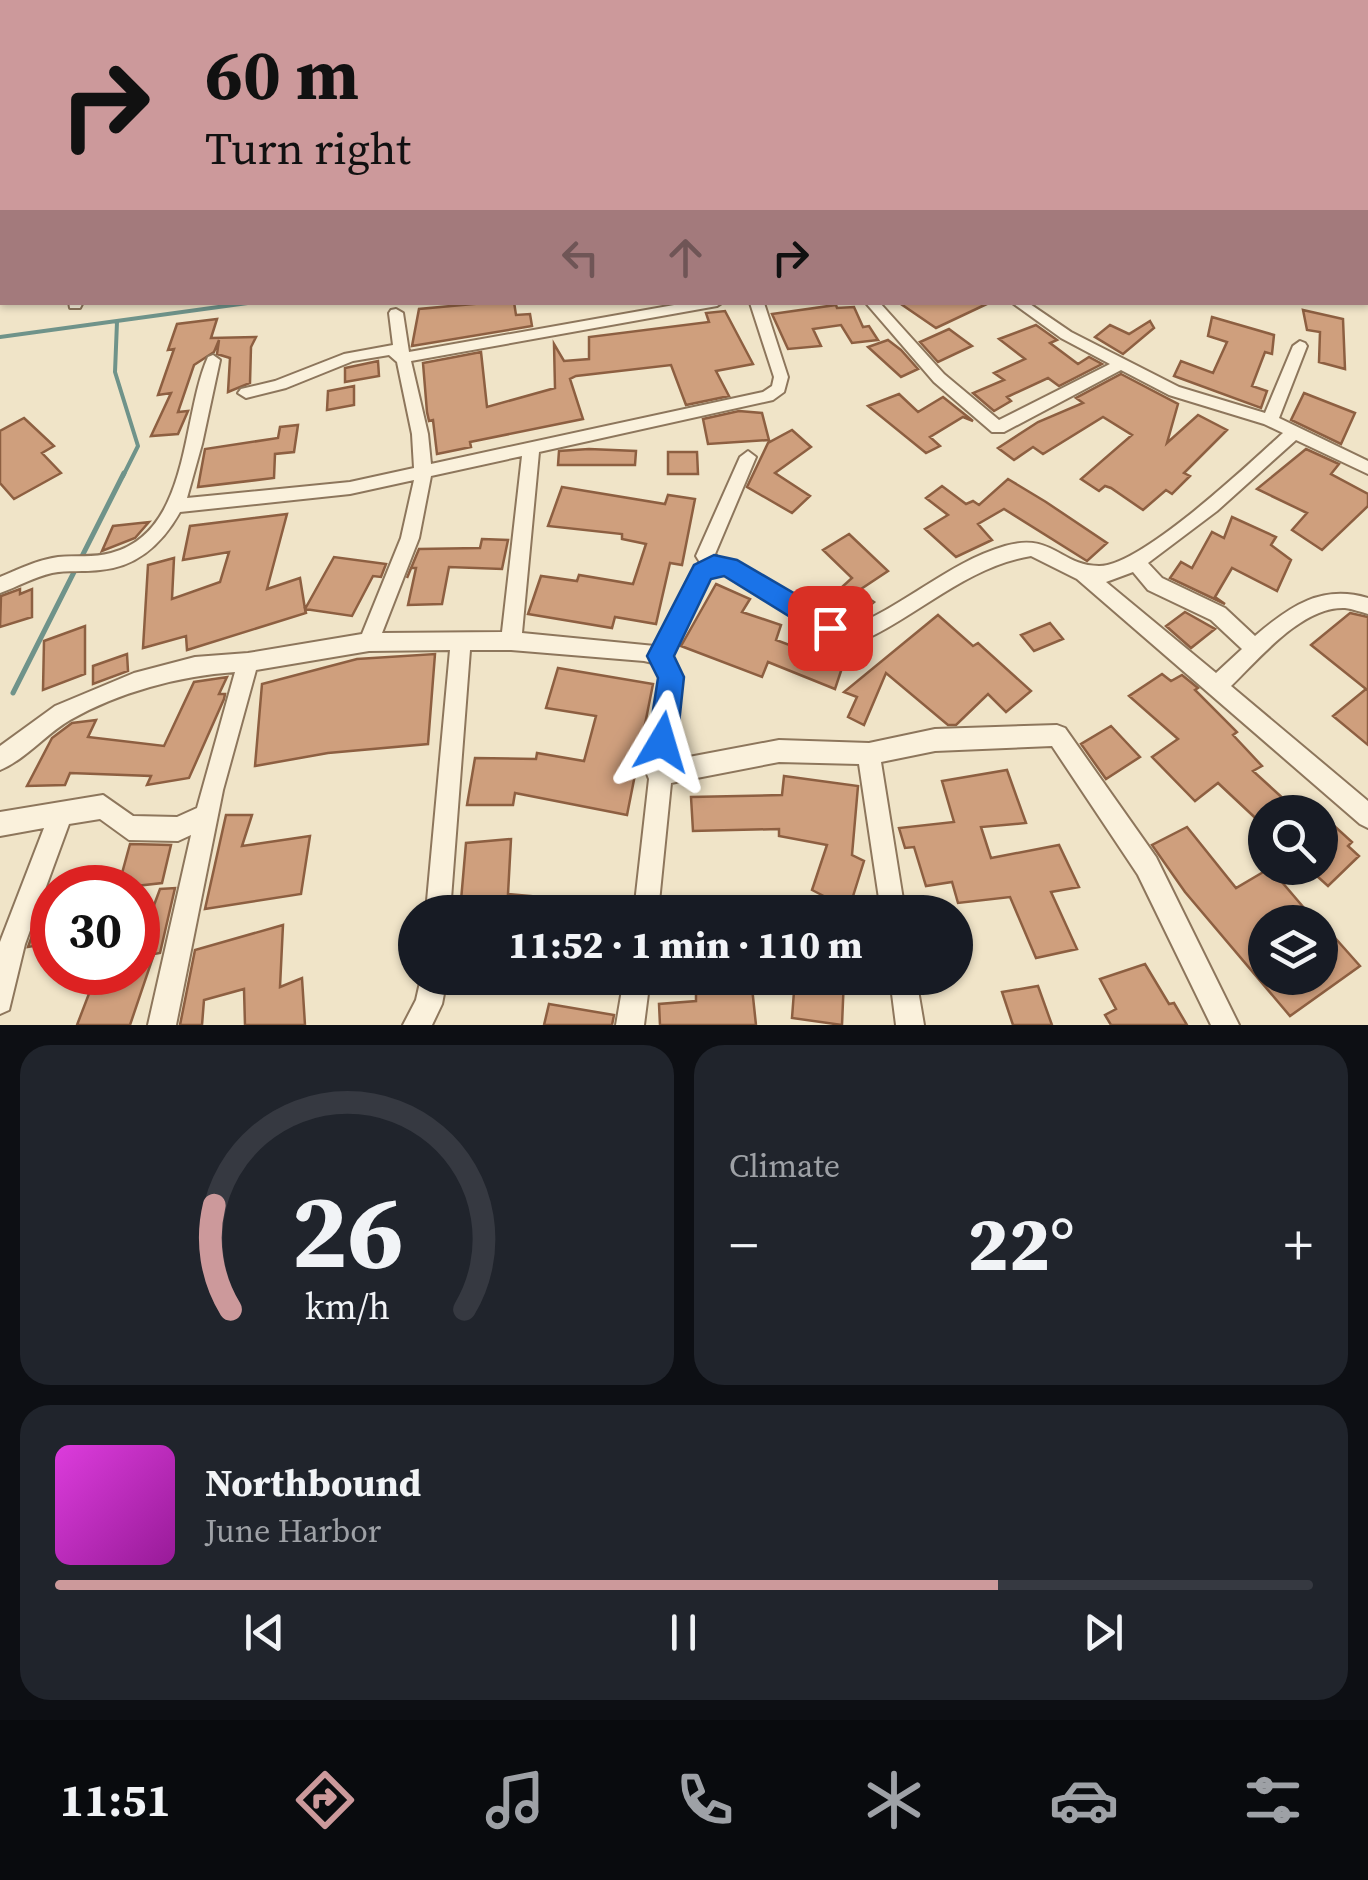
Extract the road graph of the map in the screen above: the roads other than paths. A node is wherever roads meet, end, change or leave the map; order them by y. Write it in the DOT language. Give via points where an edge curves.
graph roads {
  1 [pos="700,305"];
  2 [pos="759,305"];
  3 [pos="875,305"];
  4 [pos="1022,305"];
  5 [pos="396,312"];
  6 [pos="1300,346"];
  7 [pos="399,358"];
  8 [pos="213,360"];
  9 [pos="1119,364"];
  10 [pos="246,393"];
  11 [pos="1270,420"];
  12 [pos="1295,431"];
  13 [pos="531,449"];
  14 [pos="748,457"];
  15 [pos="1368,468"];
  16 [pos="423,473"];
  17 [pos="174,506"];
  18 [pos="1134,560"];
  19 [pos="714,565"];
  20 [pos="1082,572"];
  21 [pos="0,585"];
  22 [pos="1368,606"];
  23 [pos="461,640"];
  24 [pos="511,641"];
  25 [pos="369,642"];
  26 [pos="1256,650"];
  27 [pos="660,656"];
  28 [pos="248,662"];
  29 [pos="1215,688"];
  30 [pos="870,754"];
  31 [pos="0,760"];
  32 [pos="658,774"];
  33 [pos="62,813"];
  34 [pos="206,816"];
  35 [pos="1368,816"];
  36 [pos="0,824"];
  37 [pos="439,895"];
  38 [pos="647,895"];
  39 [pos="891,895"];
  40 [pos="431,995"];
  41 [pos="634,995"];
  42 [pos="906,995"];
  43 [pos="0,1002"];
  44 [pos="162,1025"];
  45 [pos="418,1025"];
  46 [pos="630,1025"];
  47 [pos="910,1025"];
  48 [pos="1225,1025"];
  1 -- 7 [label="street"];
  2 -- 13 [label="street" via="781,377 768,396"];
  3 -- 9 [label="street" via="939,378 998,428"];
  4 -- 9 [label="street"];
  5 -- 7 [label="street"];
  6 -- 11 [label="street"];
  7 -- 10 [label="street" via="393,350 337,359"];
  7 -- 16 [label="street" via="418,423"];
  8 -- 17 [label="street"];
  9 -- 11 [label="street" via="1174,391"];
  11 -- 12 [label="street"];
  12 -- 15 [label="street"];
  12 -- 18 [label="street" via="1225,496"];
  13 -- 16 [label="street"];
  13 -- 24 [label="street"];
  14 -- 19 [label="street" via="705,556"];
  16 -- 17 [label="street" via="350,488"];
  16 -- 25 [label="street" via="415,519"];
  17 -- 21 [label="street" via="144,548 117,560 49,566"];
  18 -- 20 [label="street" via="1118,571"];
  18 -- 26 [label="street" via="1155,584 1218,614"];
  19 -- 20 [label="street" via="729,567 847,638 1018,549 1034,548"];
  19 -- 27 [label="street" via="702,572"];
  20 -- 29 [label="street"];
  22 -- 26 [label="street" via="1333,599 1302,612"];
  23 -- 24 [label="street"];
  23 -- 25 [label="street"];
  23 -- 37 [label="street"];
  24 -- 27 [label="street"];
  25 -- 28 [label="street"];
  26 -- 29 [label="street"];
  27 -- 32 [label="street" via="671,677"];
  28 -- 31 [label="street" via="196,666 134,683 63,713"];
  28 -- 34 [label="street"];
  29 -- 35 [label="street"];
  30 -- 32 [label="street" via="779,751"];
  30 -- 39 [label="street"];
  30 -- 48 [label="street" via="936,740 1057,735 1147,866"];
  32 -- 38 [label="street"];
  33 -- 34 [label="street" via="103,807 128,828 166,829"];
  33 -- 36 [label="street"];
  33 -- 43 [label="street" via="12,944"];
  34 -- 44 [label="street"];
  40 -- 45 [label="street"];
  41 -- 46 [label="street"];
  42 -- 47 [label="street"];
}
